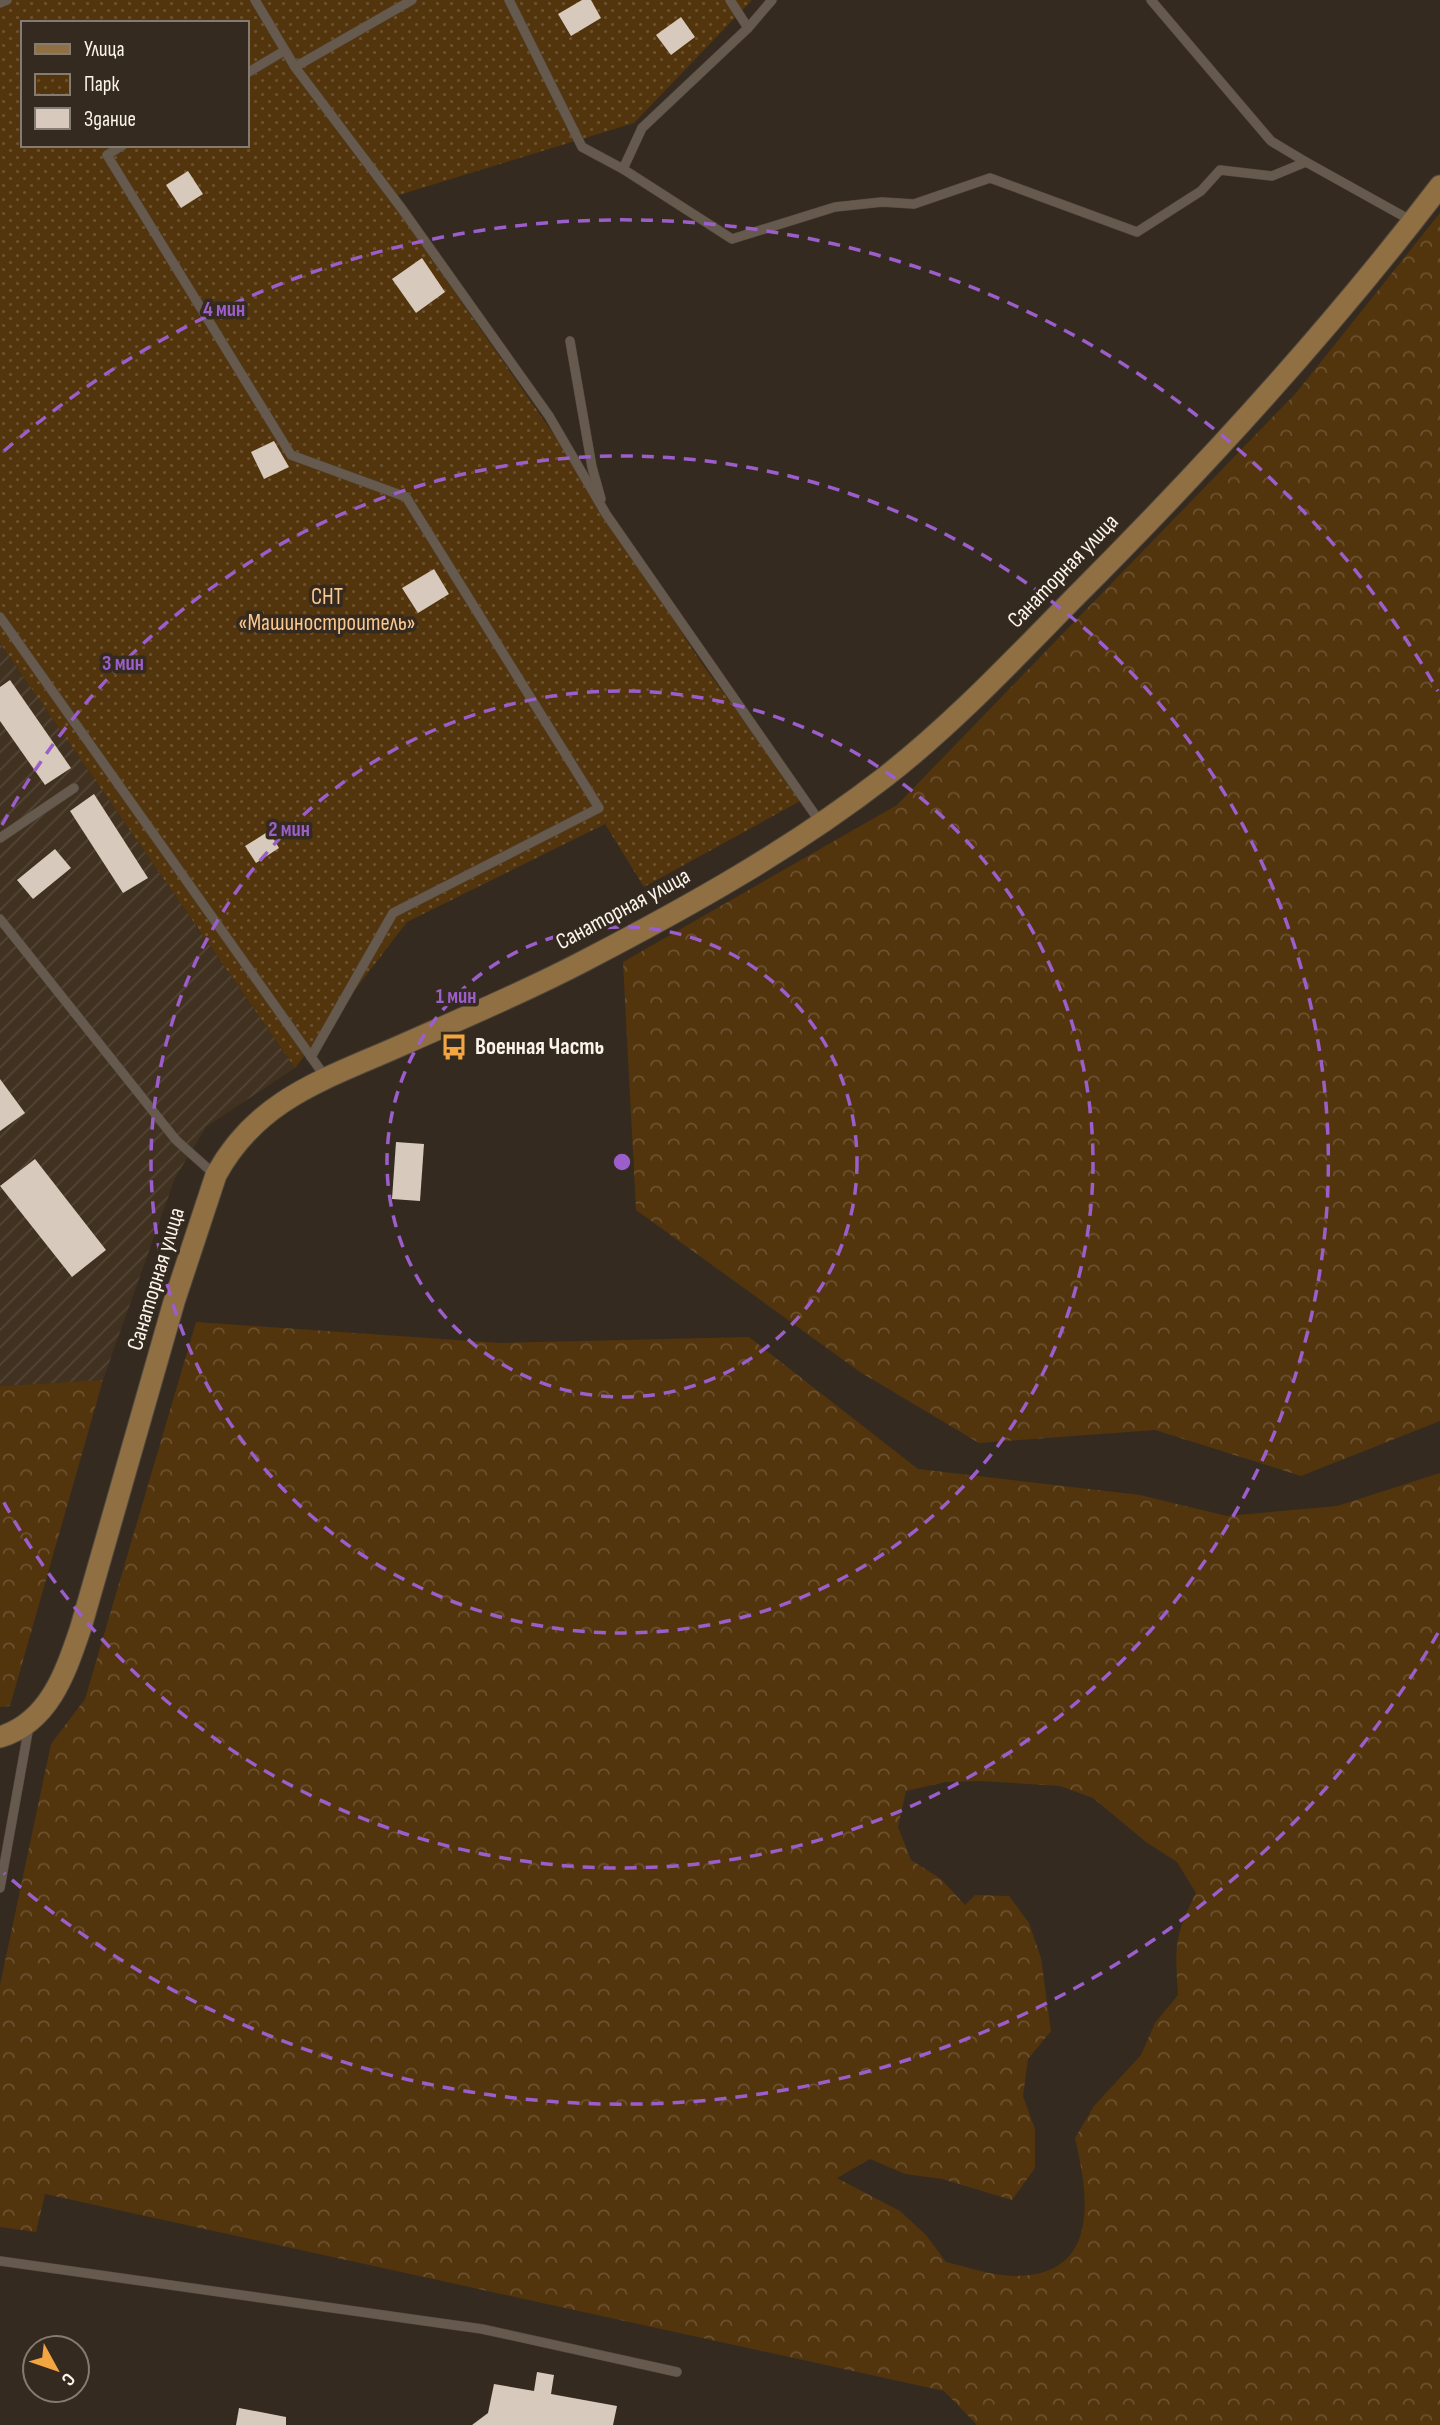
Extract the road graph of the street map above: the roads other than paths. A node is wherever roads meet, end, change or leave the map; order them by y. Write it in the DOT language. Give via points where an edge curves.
graph roads {
  1 [pos="7,0"];
  2 [pos="255,0"];
  3 [pos="412,0"];
  4 [pos="509,0"];
  5 [pos="730,0"];
  6 [pos="772,0"];
  7 [pos="1151,0"];
  8 [pos="0,3"];
  9 [pos="748,28"];
  10 [pos="284,51"];
  11 [pos="295,67"];
  12 [pos="248,72"];
  13 [pos="120,147"];
  14 [pos="1306,162"];
  15 [pos="622,169"];
  16 [pos="1440,186"];
  17 [pos="1413,222"];
  18 [pos="570,341"];
  19 [pos="606,514"];
  20 [pos="0,617"];
  21 [pos="74,788"];
  22 [pos="820,822"];
  23 [pos="0,838"];
  24 [pos="0,919"];
  25 [pos="311,1056"];
  26 [pos="326,1078"];
  27 [pos="216,1175"];
  28 [pos="30,1721"];
  29 [pos="0,1737"];
  30 [pos="0,1888"];
  31 [pos="0,2261"];
  32 [pos="677,2372"];
  1 -- 8 [label="lane"];
  2 -- 10 [label="lane"];
  3 -- 11 [label="lane"];
  4 -- 15 [label="lane" via="582,147"];
  5 -- 9 [label="lane"];
  6 -- 9 [label="lane"];
  7 -- 14 [label="lane" via="1271,141"];
  9 -- 15 [label="lane" via="642,128"];
  10 -- 11 [label="lane"];
  10 -- 12 [label="lane"];
  11 -- 19 [label="lane" via="549,416"];
  13 -- 25 [label="lane" via="107,155 291,455 406,497 599,808 393,913"];
  14 -- 15 [label="lane" via="1272,176 1220,170 1201,191 1137,232 990,178 914,204 835,207 732,240"];
  14 -- 17 [label="lane"];
  16 -- 17 [label="street, Санаторная улица"];
  17 -- 22 [label="street, Санаторная улица" via="1274,386 1117,555 954,719 885,777"];
  18 -- 19 [label="lane" via="592,467"];
  19 -- 22 [label="lane"];
  20 -- 25 [label="lane"];
  21 -- 23 [label="lane"];
  22 -- 26 [label="street, Санаторная улица" via="745,873 582,962"];
  24 -- 27 [label="lane" via="176,1140"];
  25 -- 26 [label="lane"];
  26 -- 27 [label="street, Санаторная улица" via="296,1092 254,1124"];
  27 -- 28 [label="street, Санаторная улица" via="72,1653 58,1686"];
  28 -- 29 [label="street, Санаторная улица"];
  28 -- 30 [label="lane"];
  31 -- 32 [label="lane" via="482,2329"];
}
